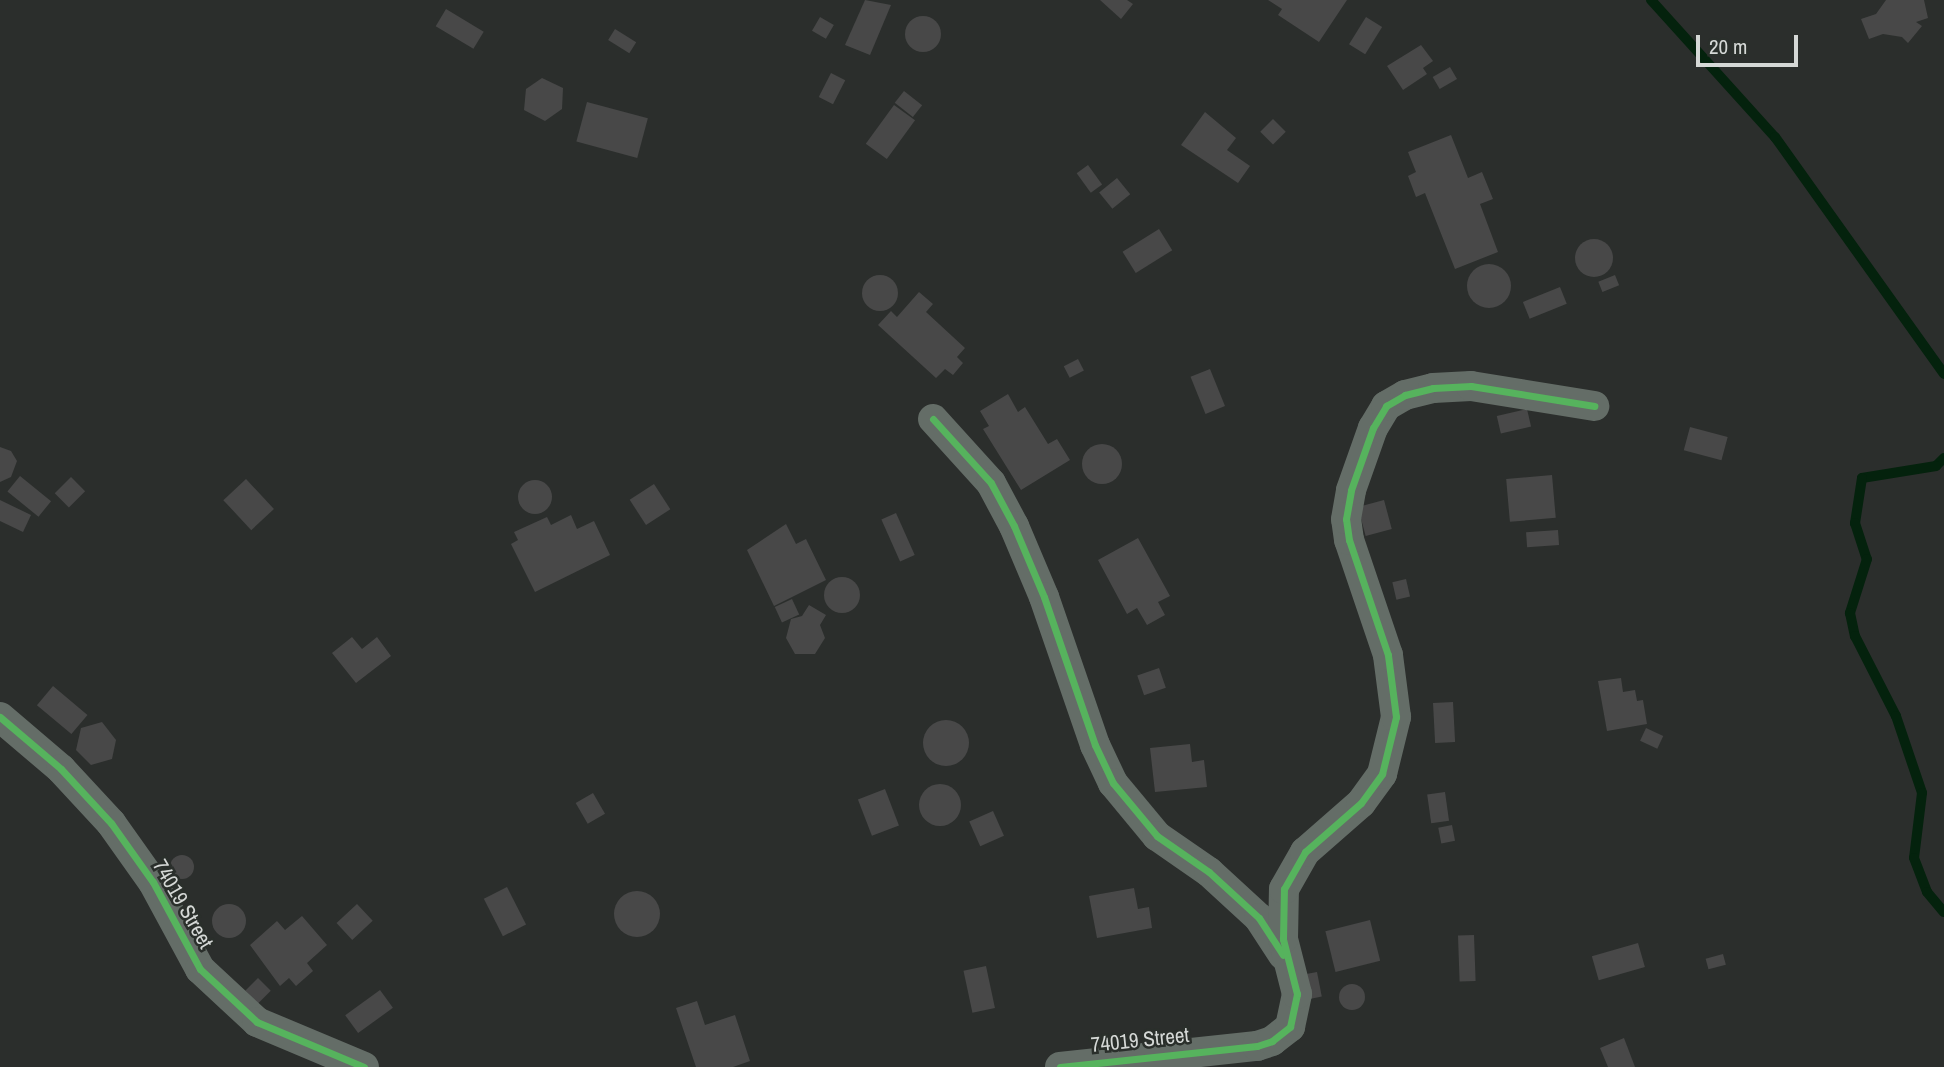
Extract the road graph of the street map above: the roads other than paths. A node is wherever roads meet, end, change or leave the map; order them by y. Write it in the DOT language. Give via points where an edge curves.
graph roads {
  1 [pos="1594,406"];
  2 [pos="933,419"];
  3 [pos="0,717"];
  4 [pos="1290,967"];
  5 [pos="1134,1056"];
  6 [pos="364,1067"];
  7 [pos="1060,1067"];
  8 [pos="1195,1067"];
  1 -- 4 [label="street, 74019 Street" via="1484,387 1433,388 1405,395 1387,406 1373,428 1350,490 1346,519 1388,655 1396,717 1381,774 1361,803 1292,869 1281,913"];
  2 -- 4 [label="street" via="990,484 1014,526 1044,597 1094,746 1113,783 1157,836 1209,872 1259,918"];
  3 -- 6 [label="street, 74019 Street" via="61,769 111,823 153,882 200,969 257,1022"];
  4 -- 5 [label="street, 74019 Street" via="1297,994 1290,1027 1272,1041 1225,1050"];
  5 -- 7 [label="street, 74019 Street"];
  5 -- 8 [label="street"];
}
